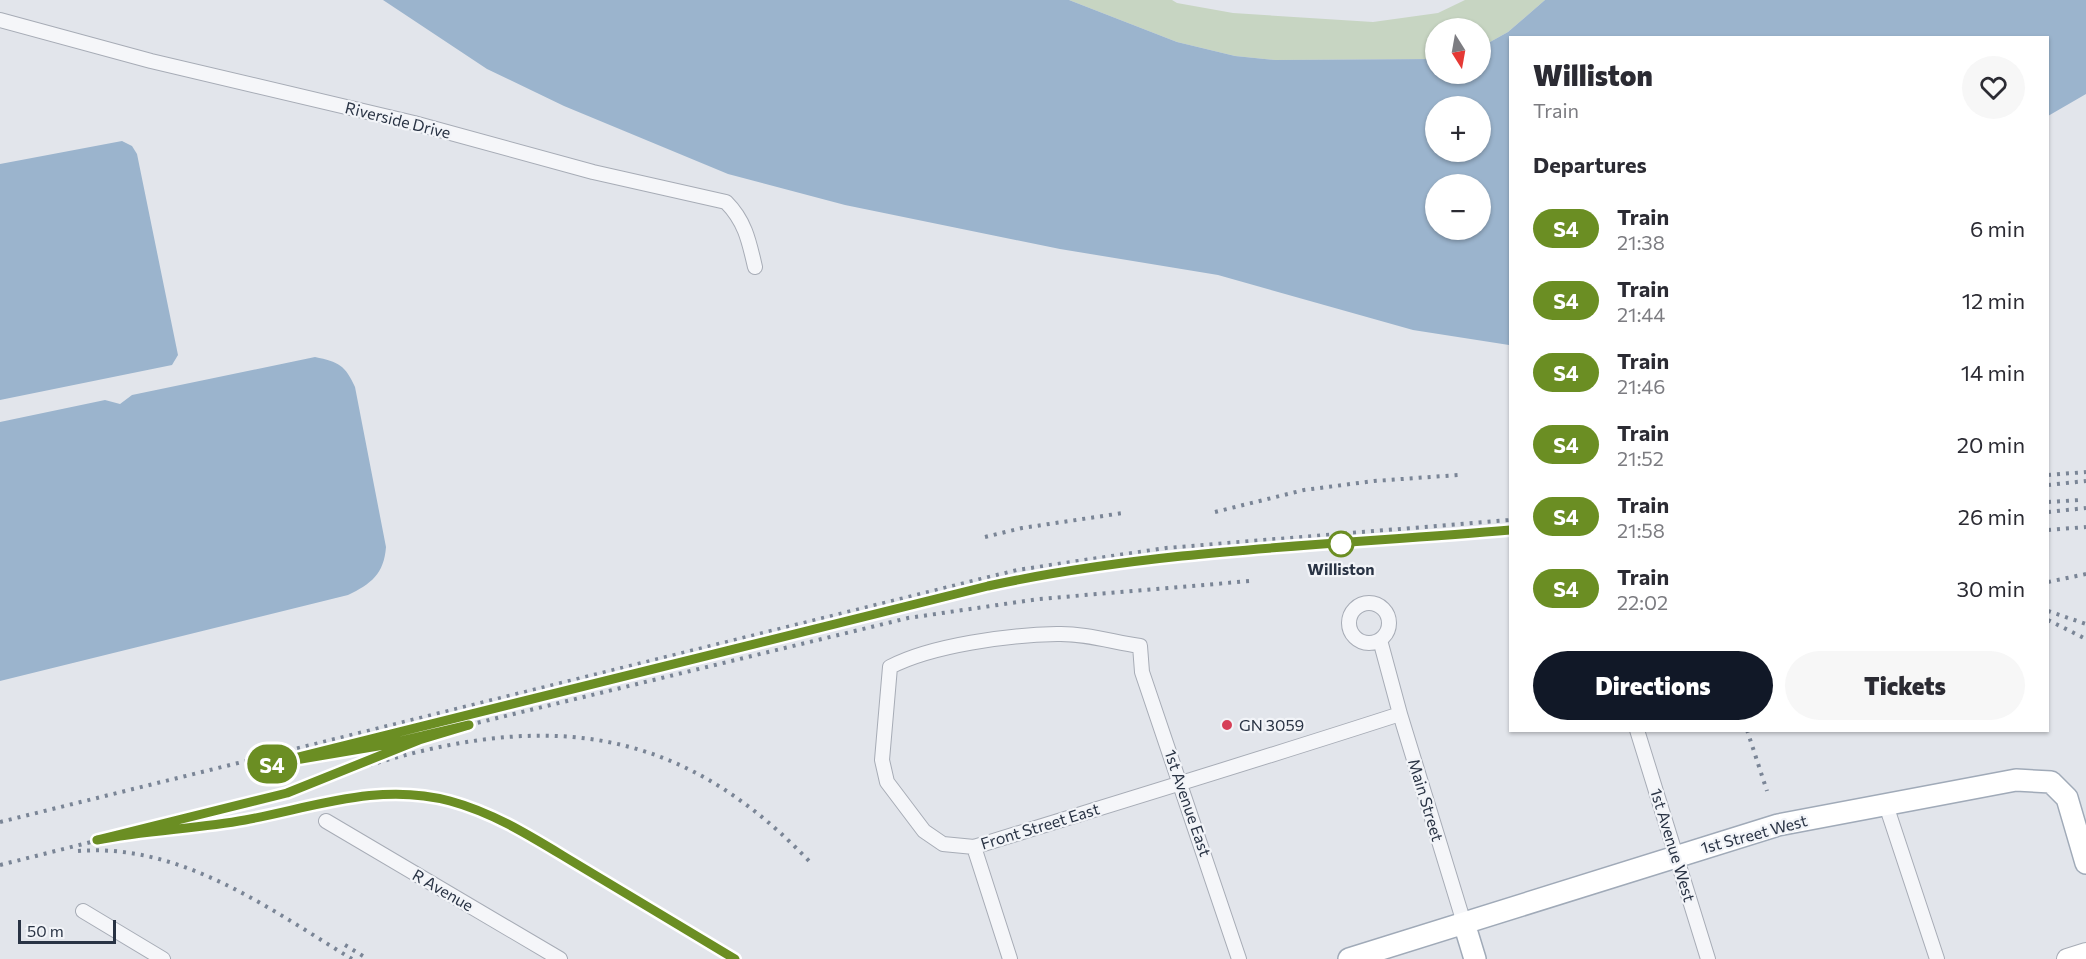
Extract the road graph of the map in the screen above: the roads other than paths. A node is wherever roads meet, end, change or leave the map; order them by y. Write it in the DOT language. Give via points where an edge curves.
graph roads {
  1 [pos="0,20"];
  2 [pos="755,267"];
  3 [pos="1380,640"];
  4 [pos="1140,646"];
  5 [pos="1400,714"];
  6 [pos="1638,732"];
  7 [pos="1181,783"];
  8 [pos="1886,805"];
  9 [pos="326,821"];
  10 [pos="974,847"];
  11 [pos="1676,855"];
  12 [pos="2086,863"];
  13 [pos="83,911"];
  14 [pos="1464,923"];
  15 [pos="2086,953"];
  16 [pos="163,959"];
  17 [pos="560,959"];
  18 [pos="1010,959"];
  19 [pos="1239,959"];
  20 [pos="1349,959"];
  21 [pos="1475,959"];
  22 [pos="1708,959"];
  23 [pos="1937,959"];
  24 [pos="2067,959"];
  1 -- 2 [label="street, Riverside Drive" via="151,61 414,123 593,172 726,202 739,214"];
  3 -- 5 [label="street, Main Street"];
  4 -- 7 [label="street, 1st Avenue East" via="1142,672"];
  4 -- 10 [label="street, Front Street East" via="1059,633 993,640 912,656 890,667 882,760 887,782 924,831 943,844"];
  5 -- 7 [label="street, Front Street East"];
  5 -- 14 [label="street, Main Street"];
  6 -- 11 [label="street, 1st Avenue West"];
  7 -- 10 [label="street, Front Street East"];
  7 -- 19 [label="street, 1st Avenue East"];
  8 -- 11 [label="main road, 1st Street West" via="1778,825"];
  8 -- 12 [label="main road, 1st Street West" via="2016,780 2051,782 2067,798"];
  8 -- 23 [label="street"];
  9 -- 17 [label="street, R Avenue"];
  10 -- 18 [label="street"];
  11 -- 14 [label="main road, 1st Street West"];
  11 -- 22 [label="street, 1st Avenue West"];
  13 -- 16 [label="street"];
  14 -- 20 [label="main road, 1st Street West"];
  14 -- 21 [label="main road, Main Street"];
  15 -- 24 [label="street"];
}
